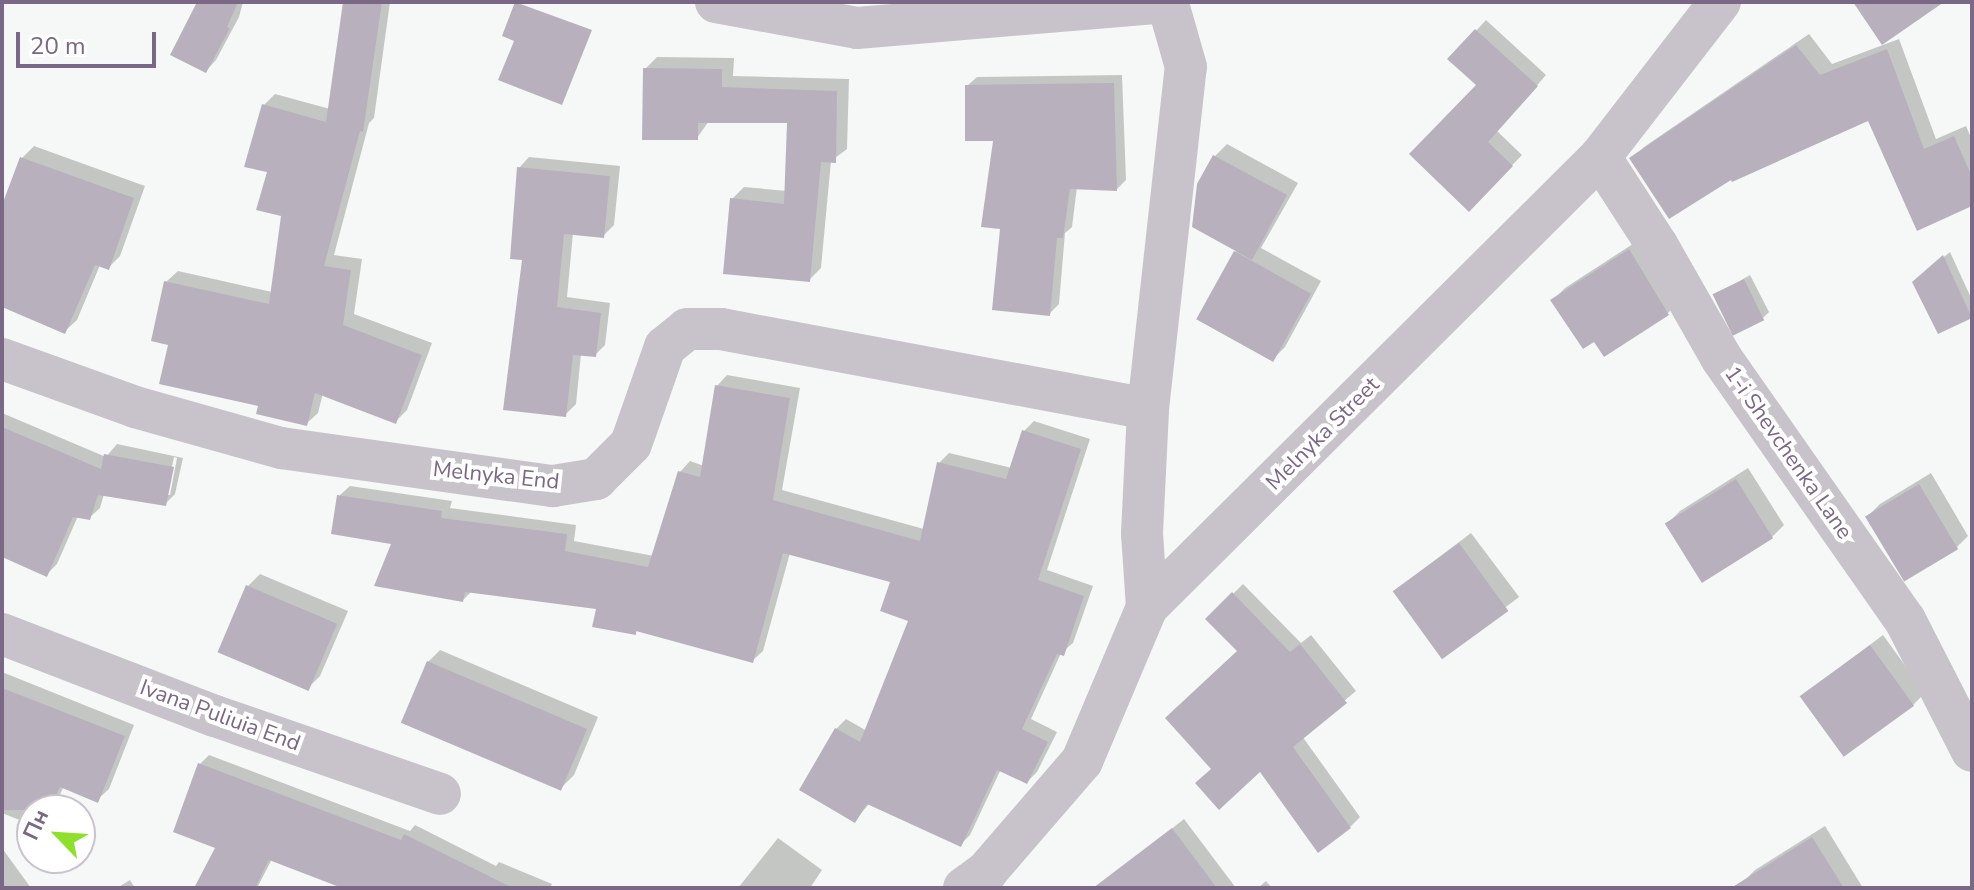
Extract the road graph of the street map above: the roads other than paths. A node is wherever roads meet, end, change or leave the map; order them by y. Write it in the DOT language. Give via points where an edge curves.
graph roads {
  1 [pos="716,2"];
  2 [pos="1720,2"];
  3 [pos="1168,3"];
  4 [pos="1600,157"];
  5 [pos="2,359"];
  6 [pos="1148,409"];
  7 [pos="1147,607"];
  8 [pos="2,634"];
  9 [pos="1972,751"];
  10 [pos="440,794"];
  11 [pos="964,888"];
  1 -- 3 [label="street" via="857,28"];
  2 -- 4 [label="street, Melnyka Street"];
  3 -- 6 [label="street" via="1186,67"];
  4 -- 7 [label="street, Melnyka Street"];
  4 -- 9 [label="street, 1-i Shevchenka Lane" via="1722,359 1905,620"];
  5 -- 6 [label="street, Melnyka End" via="135,407 281,448 553,486 596,479 631,444 665,347 687,329 721,329"];
  6 -- 7 [label="street" via="1142,533"];
  7 -- 11 [label="street, Melnyka Street" via="1082,761 987,871"];
  8 -- 10 [label="street, Ivana Puliuia End"];
}
